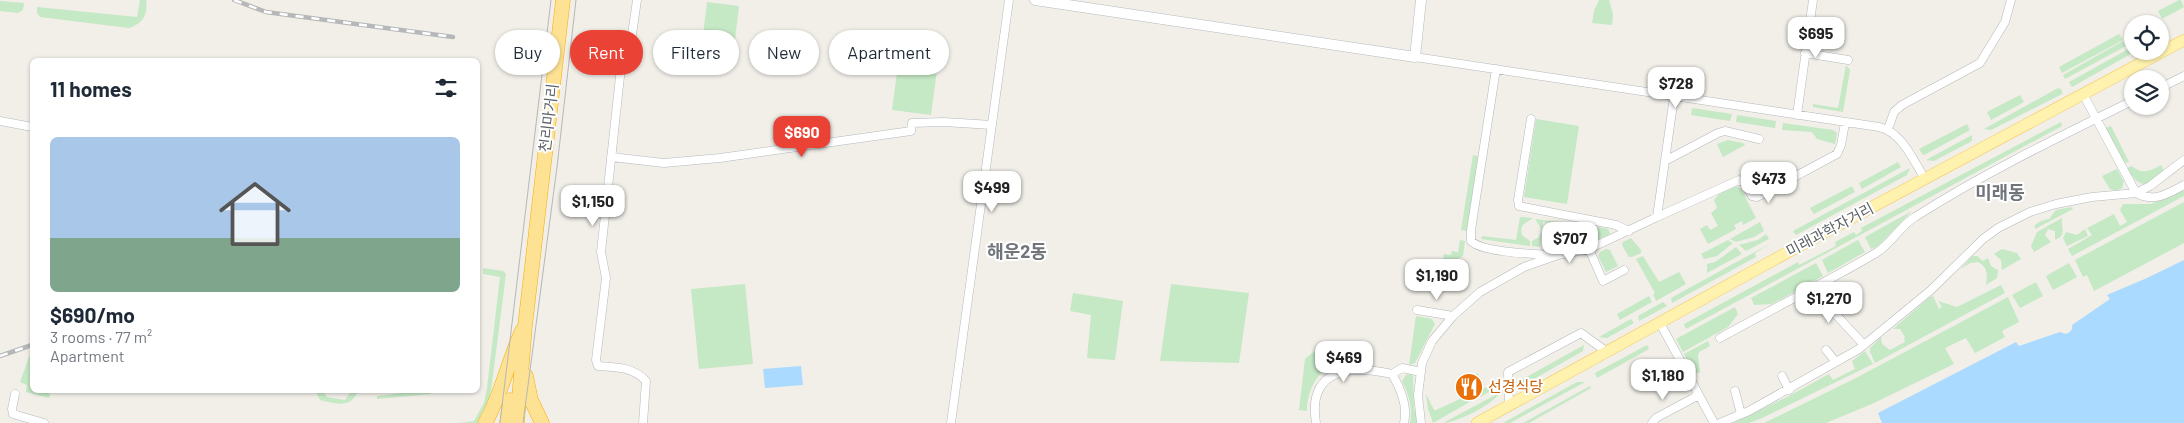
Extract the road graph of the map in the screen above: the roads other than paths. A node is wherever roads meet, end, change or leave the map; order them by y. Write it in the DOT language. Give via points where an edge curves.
graph roads {
  1 [pos="563,0"];
  2 [pos="637,0"];
  3 [pos="1009,0"];
  4 [pos="1035,0"];
  5 [pos="1421,0"];
  6 [pos="1813,0"];
  7 [pos="2011,0"];
  8 [pos="2184,40"];
  9 [pos="1805,53"];
  10 [pos="1415,57"];
  11 [pos="1848,60"];
  12 [pos="1496,69"];
  13 [pos="2184,76"];
  14 [pos="2169,84"];
  15 [pos="2083,94"];
  16 [pos="1674,97"];
  17 [pos="2124,105"];
  18 [pos="1797,115"];
  19 [pos="1531,119"];
  20 [pos="2096,119"];
  21 [pos="0,120"];
  22 [pos="1845,123"];
  23 [pos="992,125"];
  24 [pos="30,127"];
  25 [pos="1888,129"];
  26 [pos="1759,139"];
  27 [pos="612,157"];
  28 [pos="2184,160"];
  29 [pos="1665,161"];
  30 [pos="1925,179"];
  31 [pos="2184,185"];
  32 [pos="2136,193"];
  33 [pos="1657,217"];
  34 [pos="1628,232"];
  35 [pos="1589,249"];
  36 [pos="1558,255"];
  37 [pos="1624,270"];
  38 [pos="1819,287"];
  39 [pos="1417,310"];
  40 [pos="1453,316"];
  41 [pos="1660,323"];
  42 [pos="525,326"];
  43 [pos="1720,338"];
  44 [pos="1864,345"];
  45 [pos="1826,350"];
  46 [pos="1607,352"];
  47 [pos="1836,362"];
  48 [pos="1421,372"];
  49 [pos="1392,374"];
  50 [pos="1782,376"];
  51 [pos="1789,390"];
  52 [pos="1735,391"];
  53 [pos="16,394"];
  54 [pos="1699,395"];
  55 [pos="1509,406"];
  56 [pos="1741,414"];
  57 [pos="44,423"];
  58 [pos="485,423"];
  59 [pos="507,423"];
  60 [pos="517,423"];
  61 [pos="542,423"];
  62 [pos="643,423"];
  63 [pos="951,423"];
  64 [pos="1316,423"];
  65 [pos="1404,423"];
  66 [pos="1421,423"];
  67 [pos="1477,423"];
  68 [pos="1652,423"];
  69 [pos="1714,423"];
  70 [pos="1720,423"];
  1 -- 42 [label="highway, 천리마거리"];
  2 -- 27 [label="street" via="630,48 622,58"];
  3 -- 23 [label="street"];
  4 -- 10 [label="street"];
  5 -- 10 [label="street"];
  6 -- 9 [label="street"];
  7 -- 25 [label="street" via="2005,22 1980,63 1902,105 1892,116"];
  8 -- 15 [label="main road, 미래과학자거리"];
  9 -- 11 [label="street"];
  9 -- 18 [label="street"];
  10 -- 12 [label="street"];
  12 -- 16 [label="street"];
  12 -- 36 [label="street" via="1470,230 1471,241 1486,248"];
  13 -- 14 [label="street"];
  15 -- 20 [label="street"];
  15 -- 30 [label="main road, 미래과학자거리"];
  16 -- 18 [label="street"];
  16 -- 29 [label="street"];
  17 -- 20 [label="street"];
  18 -- 22 [label="street"];
  19 -- 34 [label="street" via="1519,206 1616,225"];
  20 -- 32 [label="street"];
  20 -- 38 [label="street" via="1966,186 1913,218 1879,251"];
  21 -- 24 [label="street"];
  22 -- 25 [label="street"];
  22 -- 33 [label="street" via="1837,154 1757,197 1752,196 1745,183 1739,180"];
  23 -- 27 [label="street" via="912,123 911,131 701,160 664,163"];
  23 -- 63 [label="street"];
  25 -- 30 [label="street" via="1898,136"];
  26 -- 29 [label="street" via="1725,131"];
  27 -- 62 [label="street" via="601,252 606,278 596,360 598,366 630,369 646,381"];
  28 -- 32 [label="street"];
  29 -- 33 [label="street"];
  30 -- 41 [label="main road, 미래과학자거리"];
  31 -- 32 [label="street" via="2152,198"];
  32 -- 44 [label="street" via="2056,204 2013,220 1983,239 1930,290"];
  33 -- 34 [label="street"];
  34 -- 35 [label="street"];
  35 -- 36 [label="street"];
  35 -- 37 [label="street" via="1602,281"];
  36 -- 40 [label="street" via="1524,267 1480,292"];
  38 -- 43 [label="street" via="1802,292"];
  38 -- 44 [label="street" via="1827,305"];
  39 -- 40 [label="street"];
  40 -- 48 [label="street" via="1432,341"];
  41 -- 46 [label="main road, 미래과학자거리"];
  41 -- 54 [label="street"];
  42 -- 58 [label="highway"];
  42 -- 59 [label="highway, 천리마거리" via="513,376"];
  42 -- 60 [label="highway, 천리마거리"];
  42 -- 61 [label="highway" via="526,377 531,400"];
  44 -- 47 [label="street"];
  45 -- 47 [label="street"];
  46 -- 55 [label="main road, 미래과학자거리"];
  46 -- 55 [label="street" via="1581,333 1508,372"];
  47 -- 51 [label="street"];
  48 -- 49 [label="street" via="1402,368"];
  48 -- 66 [label="street" via="1418,395"];
  49 -- 64 [label="street" via="1353,369 1323,381 1316,396"];
  49 -- 65 [label="street" via="1403,398"];
  50 -- 51 [label="street"];
  51 -- 56 [label="street"];
  52 -- 56 [label="street"];
  53 -- 57 [label="street" via="13,414"];
  54 -- 68 [label="street"];
  54 -- 69 [label="street"];
  55 -- 67 [label="main road, 미래과학자거리"];
  56 -- 70 [label="street"];
}
